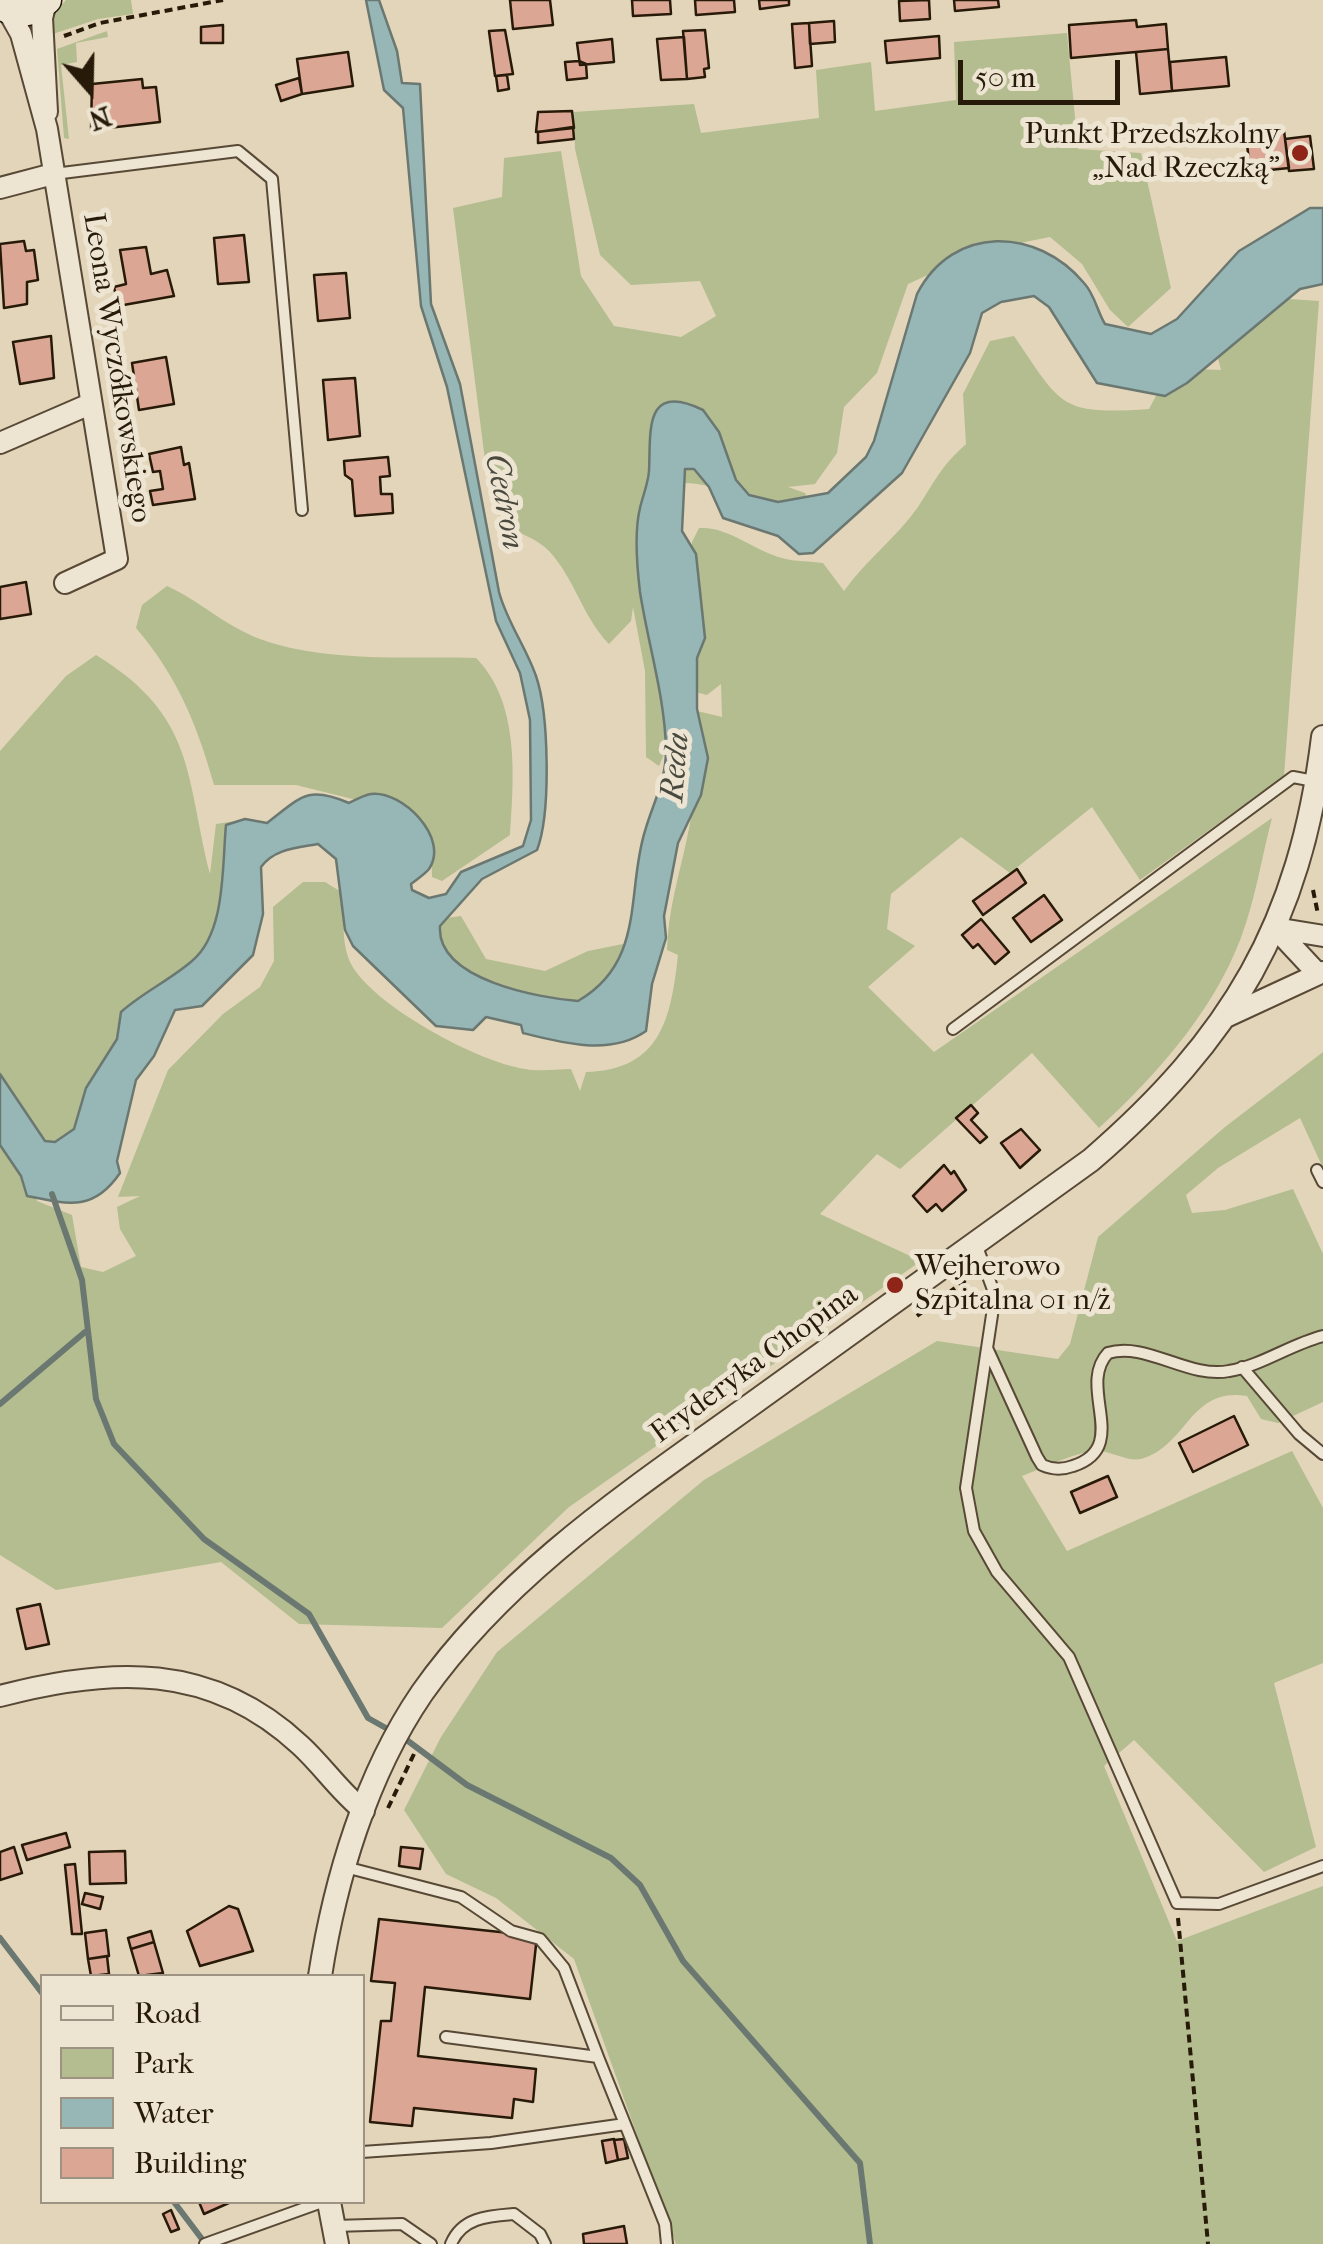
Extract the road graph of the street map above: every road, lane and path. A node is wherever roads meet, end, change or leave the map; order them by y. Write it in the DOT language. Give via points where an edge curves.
graph roads {
  1 [pos="223,0"];
  2 [pos="46,1"];
  3 [pos="4,6"];
  4 [pos="106,22"];
  5 [pos="47,129"];
  6 [pos="53,174"];
  7 [pos="0,188"];
  8 [pos="90,404"];
  9 [pos="0,442"];
  10 [pos="302,510"];
  11 [pos="64,583"];
  12 [pos="1323,736"];
  13 [pos="1318,782"];
  14 [pos="1315,882"];
  15 [pos="1323,918"];
  16 [pos="1275,928"];
  17 [pos="1323,936"];
  18 [pos="1320,973"];
  19 [pos="1228,1016"];
  20 [pos="953,1029"];
  21 [pos="1318,1170"];
  22 [pos="1323,1182"];
  23 [pos="976,1244"];
  24 [pos="967,1281"];
  25 [pos="914,1318"];
  26 [pos="1323,1336"];
  27 [pos="986,1345"];
  28 [pos="1242,1367"];
  29 [pos="1323,1437"];
  30 [pos="1310,1443"];
  31 [pos="1323,1454"];
  32 [pos="0,1696"];
  33 [pos="418,1745"];
  34 [pos="364,1811"];
  35 [pos="1323,1866"];
  36 [pos="344,1867"];
  37 [pos="1177,1904"];
  38 [pos="320,1974"];
  39 [pos="446,2038"];
  40 [pos="598,2057"];
  41 [pos="625,2124"];
  42 [pos="365,2152"];
  43 [pos="319,2204"];
  44 [pos="326,2204"];
  45 [pos="335,2235"];
  46 [pos="205,2244"];
  47 [pos="431,2244"];
  48 [pos="451,2244"];
  49 [pos="545,2244"];
  50 [pos="667,2244"];
  51 [pos="1208,2244"];
  1 -- 4 [label="path"];
  2 -- 3 [label="main road" via="29,12"];
  2 -- 5 [label="street, Leona Wyczółkowskiego"];
  3 -- 5 [label="street, Leona Wyczółkowskiego" via="22,34"];
  5 -- 6 [label="street, Leona Wyczółkowskiego"];
  6 -- 7 [label="street"];
  6 -- 8 [label="street, Leona Wyczółkowskiego"];
  6 -- 10 [label="lane" via="238,151 272,178"];
  8 -- 9 [label="street"];
  8 -- 11 [label="street, Leona Wyczółkowskiego" via="117,559"];
  12 -- 13 [label="street, Fryderyka Chopina"];
  13 -- 16 [label="street, Fryderyka Chopina"];
  13 -- 20 [label="lane" via="1293,777"];
  14 -- 15 [label="path" via="1312,902"];
  16 -- 17 [label="street"];
  16 -- 18 [label="street"];
  16 -- 19 [label="street, Fryderyka Chopina"];
  18 -- 19 [label="street"];
  19 -- 23 [label="street, Fryderyka Chopina" via="1153,1107"];
  21 -- 22 [label="lane"];
  23 -- 27 [label="lane" via="994,1295"];
  23 -- 34 [label="street, Fryderyka Chopina" via="530,1571 420,1696"];
  24 -- 25 [label="path"];
  26 -- 28 [label="lane"];
  27 -- 28 [label="lane" via="1037,1457 1050,1469 1080,1463 1099,1446 1104,1418 1095,1377 1108,1353 1121,1350 1210,1372"];
  27 -- 37 [label="lane" via="966,1488 974,1531 997,1572 1069,1657"];
  28 -- 30 [label="lane"];
  29 -- 30 [label="lane"];
  30 -- 31 [label="lane"];
  32 -- 34 [label="street" via="61,1680 151,1674 209,1688 272,1722"];
  33 -- 34 [label="path" via="390,1808"];
  34 -- 36 [label="street, Fryderyka Chopina"];
  35 -- 37 [label="lane" via="1219,1904"];
  36 -- 38 [label="street, Fryderyka Chopina"];
  36 -- 40 [label="lane" via="461,1896 512,1931 540,1939 564,1968"];
  37 -- 51 [label="path"];
  39 -- 40 [label="lane"];
  40 -- 41 [label="lane"];
  41 -- 42 [label="lane"];
  41 -- 50 [label="lane"];
  43 -- 46 [label="lane"];
  44 -- 45 [label="street"];
  45 -- 47 [label="lane" via="402,2224"];
  48 -- 49 [label="lane" via="478,2217 514,2214"];
}
